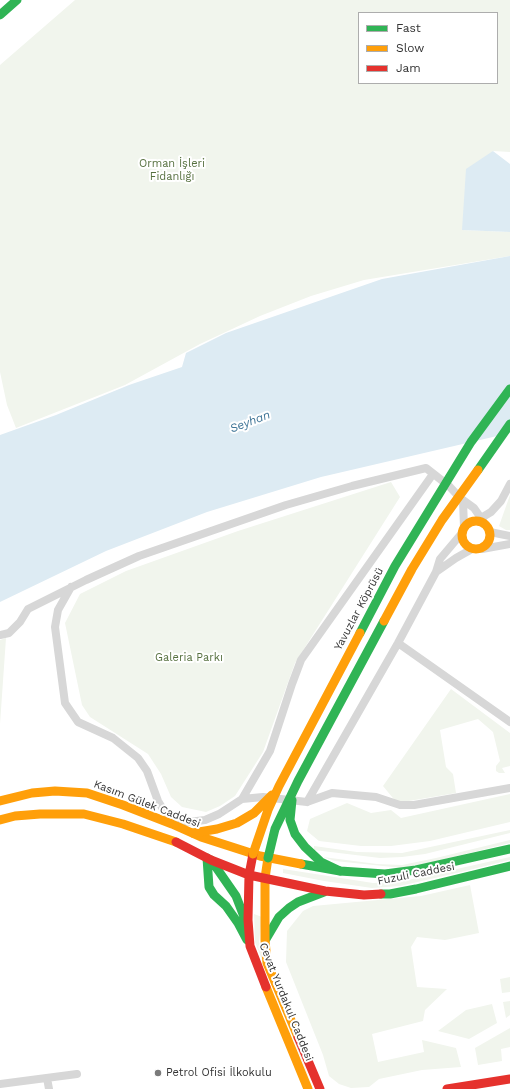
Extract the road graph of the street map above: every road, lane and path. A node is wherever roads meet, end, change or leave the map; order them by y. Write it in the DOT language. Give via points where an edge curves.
graph roads {
  1 [pos="17,0"];
  2 [pos="0,15"];
  3 [pos="510,389"];
  4 [pos="510,424"];
  5 [pos="433,474"];
  6 [pos="510,484"];
  7 [pos="463,500"];
  8 [pos="481,521"];
  9 [pos="463,530"];
  10 [pos="490,532"];
  11 [pos="510,536"];
  12 [pos="510,544"];
  13 [pos="472,549"];
  14 [pos="482,549"];
  15 [pos="436,572"];
  16 [pos="72,587"];
  17 [pos="0,635"];
  18 [pos="398,643"];
  19 [pos="510,722"];
  20 [pos="279,786"];
  21 [pos="510,788"];
  22 [pos="293,793"];
  23 [pos="242,799"];
  24 [pos="0,801"];
  25 [pos="307,802"];
  26 [pos="0,820"];
  27 [pos="172,824"];
  28 [pos="193,833"];
  29 [pos="510,849"];
  30 [pos="260,856"];
  31 [pos="209,859"];
  32 [pos="510,866"];
  33 [pos="340,871"];
  34 [pos="252,875"];
  35 [pos="265,878"];
  36 [pos="325,891"];
  37 [pos="249,930"];
  38 [pos="265,940"];
  39 [pos="250,946"];
  40 [pos="77,1074"];
  41 [pos="47,1078"];
  42 [pos="510,1078"];
  43 [pos="0,1084"];
  44 [pos="319,1086"];
  45 [pos="49,1089"];
  46 [pos="308,1089"];
  47 [pos="327,1089"];
  48 [pos="447,1089"];
  1 -- 2 [label="main road"];
  3 -- 20 [label="main road, Yavuzlar Köprüsü, bridge" via="471,442 395,566"];
  4 -- 22 [label="main road, bridge" via="442,520 412,569"];
  5 -- 7 [label="street"];
  5 -- 16 [label="street" via="426,468 286,505 139,556"];
  5 -- 23 [label="street" via="301,660 270,751"];
  6 -- 8 [label="street" via="501,501"];
  7 -- 8 [label="street" via="474,508"];
  7 -- 9 [label="street"];
  8 -- 9 [label="main road" via="471,522"];
  8 -- 10 [label="main road"];
  9 -- 13 [label="main road" via="464,543"];
  9 -- 15 [label="street" via="440,559"];
  10 -- 11 [label="street"];
  10 -- 14 [label="main road" via="489,542"];
  12 -- 14 [label="street"];
  13 -- 14 [label="main road"];
  13 -- 15 [label="street"];
  15 -- 18 [label="street"];
  16 -- 17 [label="street" via="28,609 9,633"];
  16 -- 27 [label="street" via="58,610 55,627 65,703 78,722 113,738 138,758 147,771 158,802"];
  18 -- 19 [label="street"];
  18 -- 25 [label="street"];
  20 -- 28 [label="main road, bridge" via="254,813 237,823"];
  20 -- 30 [label="main road, Yavuzlar Köprüsü, bridge" via="268,810"];
  21 -- 25 [label="street" via="414,805 400,805 376,797 332,793"];
  22 -- 30 [label="main road, bridge"];
  22 -- 33 [label="main road, bridge" via="290,820 295,834 305,848 321,862"];
  23 -- 25 [label="street" via="263,797"];
  23 -- 27 [label="street" via="205,820"];
  24 -- 27 [label="main road, Kasım Gülek Caddesi" via="32,793 87,793"];
  26 -- 31 [label="main road" via="40,814 84,814 179,843"];
  27 -- 28 [label="main road, Kasım Gülek Caddesi"];
  28 -- 30 [label="main road, Kasım Gülek Caddesi"];
  29 -- 33 [label="main road, Fuzuli Caddesi" via="416,870 385,874"];
  30 -- 33 [label="main road, Fuzuli Caddesi"];
  30 -- 34 [label="main road, Cevat Yurdakul Caddesi"];
  30 -- 35 [label="main road, Cevat Yurdakul Caddesi"];
  31 -- 34 [label="main road"];
  31 -- 37 [label="main road" via="236,896"];
  31 -- 39 [label="main road" via="209,887 238,923"];
  32 -- 36 [label="main road, Fuzuli Caddesi" via="390,894 364,895"];
  34 -- 35 [label="main road, Fuzuli Caddesi"];
  34 -- 37 [label="main road, Cevat Yurdakul Caddesi"];
  35 -- 36 [label="main road, Fuzuli Caddesi"];
  35 -- 38 [label="main road, Cevat Yurdakul Caddesi"];
  36 -- 38 [label="main road" via="289,908"];
  37 -- 39 [label="main road, Cevat Yurdakul Caddesi"];
  38 -- 44 [label="main road, Cevat Yurdakul Caddesi" via="267,963"];
  39 -- 46 [label="main road, Cevat Yurdakul Caddesi"];
  40 -- 41 [label="street"];
  41 -- 43 [label="street"];
  41 -- 45 [label="street"];
  42 -- 48 [label="main road"];
  44 -- 47 [label="main road"];
}
